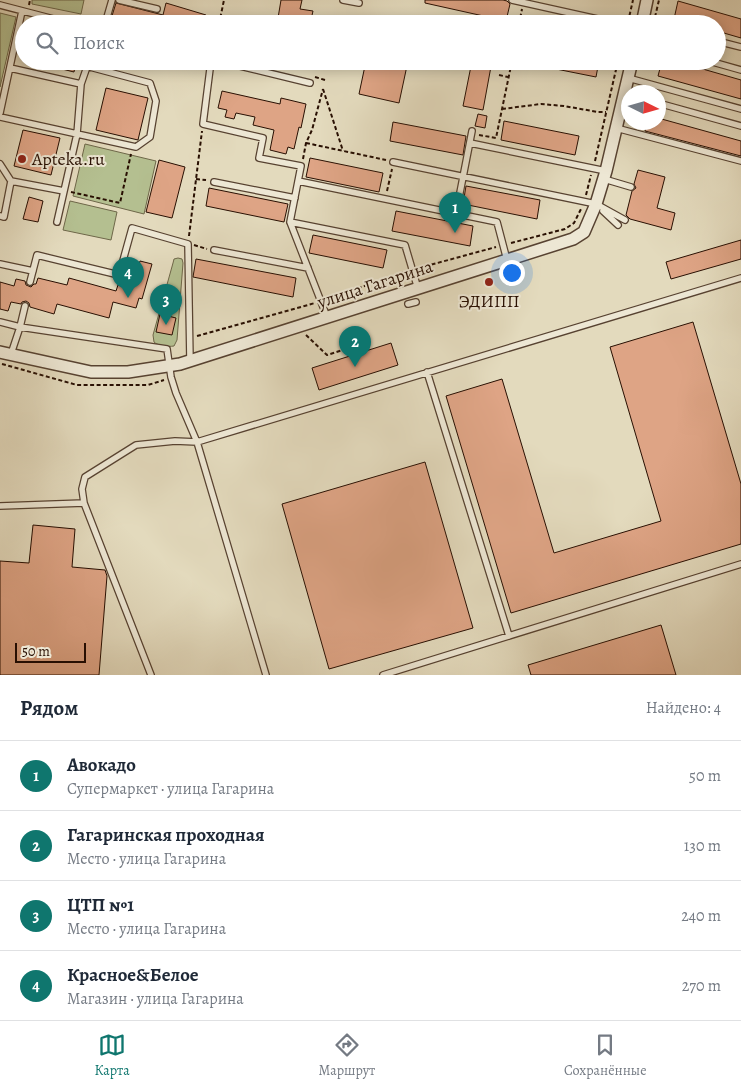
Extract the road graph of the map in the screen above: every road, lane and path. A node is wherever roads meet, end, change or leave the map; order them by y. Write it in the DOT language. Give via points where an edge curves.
graph roads {
  1 [pos="112,0"];
  2 [pos="119,0"];
  3 [pos="224,0"];
  4 [pos="343,0"];
  5 [pos="512,0"];
  6 [pos="633,0"];
  7 [pos="648,0"];
  8 [pos="659,0"];
  9 [pos="359,3"];
  10 [pos="524,3"];
  11 [pos="0,6"];
  12 [pos="157,9"];
  13 [pos="22,11"];
  14 [pos="21,15"];
  15 [pos="38,15"];
  16 [pos="108,15"];
  17 [pos="221,15"];
  18 [pos="521,15"];
  19 [pos="579,15"];
  20 [pos="630,15"];
  21 [pos="648,15"];
  22 [pos="652,15"];
  23 [pos="726,43"];
  24 [pos="15,44"];
  25 [pos="741,47"];
  26 [pos="726,66"];
  27 [pos="10,68"];
  28 [pos="15,69"];
  29 [pos="19,70"];
  30 [pos="86,70"];
  31 [pos="108,70"];
  32 [pos="210,70"];
  33 [pos="257,70"];
  34 [pos="510,70"];
  35 [pos="616,70"];
  36 [pos="630,70"];
  37 [pos="741,70"];
  38 [pos="499,75"];
  39 [pos="508,77"];
  40 [pos="628,78"];
  41 [pos="310,83"];
  42 [pos="82,84"];
  43 [pos="627,85"];
  44 [pos="666,105"];
  45 [pos="502,109"];
  46 [pos="621,109"];
  47 [pos="741,109"];
  48 [pos="0,112"];
  49 [pos="606,112"];
  50 [pos="620,112"];
  51 [pos="0,117"];
  52 [pos="202,124"];
  53 [pos="741,126"];
  54 [pos="616,128"];
  55 [pos="472,132"];
  56 [pos="77,134"];
  57 [pos="306,143"];
  58 [pos="470,143"];
  59 [pos="132,146"];
  60 [pos="343,151"];
  61 [pos="741,161"];
  62 [pos="393,162"];
  63 [pos="0,164"];
  64 [pos="302,166"];
  65 [pos="593,168"];
  66 [pos="605,175"];
  67 [pos="463,177"];
  68 [pos="196,179"];
  69 [pos="11,181"];
  70 [pos="298,181"];
  71 [pos="214,182"];
  72 [pos="631,187"];
  73 [pos="64,191"];
  74 [pos="295,198"];
  75 [pos="385,198"];
  76 [pos="590,203"];
  77 [pos="456,213"];
  78 [pos="0,216"];
  79 [pos="625,220"];
  80 [pos="57,222"];
  81 [pos="290,222"];
  82 [pos="618,225"];
  83 [pos="188,244"];
  84 [pos="503,245"];
  85 [pos="214,250"];
  86 [pos="507,260"];
  87 [pos="0,264"];
  88 [pos="308,268"];
  89 [pos="412,270"];
  90 [pos="33,271"];
  91 [pos="741,278"];
  92 [pos="30,282"];
  93 [pos="418,288"];
  94 [pos="320,301"];
  95 [pos="416,302"];
  96 [pos="408,304"];
  97 [pos="25,306"];
  98 [pos="327,317"];
  99 [pos="0,322"];
  100 [pos="20,327"];
  101 [pos="190,338"];
  102 [pos="5,353"];
  103 [pos="190,361"];
  104 [pos="170,366"];
  105 [pos="427,372"];
  106 [pos="196,442"];
  107 [pos="84,503"];
  108 [pos="0,506"];
  109 [pos="741,564"];
  110 [pos="509,636"];
  111 [pos="151,675"];
  112 [pos="266,675"];
  113 [pos="383,675"];
  1 -- 16 [label="lane"];
  2 -- 12 [label="lane"];
  3 -- 17 [label="path"];
  4 -- 9 [label="lane"];
  5 -- 10 [label="lane"];
  6 -- 20 [label="path"];
  7 -- 21 [label="street"];
  8 -- 22 [label="path"];
  10 -- 18 [label="path"];
  10 -- 19 [label="lane"];
  11 -- 13 [label="lane"];
  13 -- 14 [label="lane"];
  13 -- 15 [label="lane"];
  23 -- 25 [label="lane"];
  24 -- 27 [label="lane"];
  26 -- 37 [label="lane"];
  27 -- 28 [label="lane"];
  27 -- 48 [label="lane"];
  29 -- 42 [label="lane"];
  30 -- 42 [label="lane"];
  31 -- 59 [label="lane" via="150,83 156,101 150,137 136,147"];
  32 -- 52 [label="lane"];
  33 -- 41 [label="lane"];
  34 -- 39 [label="path"];
  35 -- 49 [label="path"];
  36 -- 40 [label="street, улица Гагарина"];
  38 -- 39 [label="path"];
  39 -- 45 [label="path"];
  40 -- 43 [label="street, улица Гагарина"];
  40 -- 47 [label="lane"];
  42 -- 56 [label="lane"];
  44 -- 53 [label="lane"];
  45 -- 49 [label="path" via="541,104"];
  45 -- 55 [label="path" via="496,138"];
  46 -- 50 [label="street, улица Гагарина"];
  49 -- 50 [label="path"];
  49 -- 65 [label="path"];
  50 -- 54 [label="street, улица Гагарина"];
  51 -- 56 [label="lane"];
  52 -- 64 [label="lane" via="263,138 259,158"];
  52 -- 68 [label="path"];
  54 -- 61 [label="lane"];
  54 -- 66 [label="street, улица Гагарина"];
  55 -- 58 [label="lane"];
  56 -- 59 [label="lane"];
  56 -- 73 [label="lane"];
  57 -- 60 [label="path"];
  57 -- 60 [label="path" via="323,89"];
  57 -- 64 [label="path"];
  58 -- 65 [label="lane"];
  58 -- 67 [label="lane"];
  59 -- 73 [label="path" via="120,203"];
  60 -- 62 [label="path"];
  62 -- 67 [label="lane"];
  62 -- 75 [label="path"];
  63 -- 69 [label="lane"];
  64 -- 70 [label="lane"];
  65 -- 66 [label="lane"];
  65 -- 76 [label="path"];
  66 -- 72 [label="lane"];
  66 -- 76 [label="street, улица Гагарина"];
  67 -- 76 [label="lane"];
  67 -- 77 [label="lane"];
  68 -- 71 [label="path"];
  68 -- 83 [label="path"];
  69 -- 73 [label="lane"];
  69 -- 78 [label="lane" via="4,217"];
  70 -- 74 [label="lane"];
  70 -- 75 [label="lane"];
  71 -- 74 [label="lane"];
  73 -- 80 [label="lane"];
  74 -- 81 [label="lane"];
  75 -- 77 [label="lane"];
  76 -- 79 [label="lane"];
  76 -- 82 [label="lane"];
  76 -- 84 [label="path" via="574,223 564,229"];
  76 -- 86 [label="street, улица Гагарина" via="584,232 548,251"];
  77 -- 84 [label="lane" via="497,222"];
  81 -- 88 [label="lane"];
  81 -- 89 [label="lane" via="405,245"];
  83 -- 85 [label="path"];
  83 -- 90 [label="lane" via="132,228 119,275 37,255"];
  83 -- 101 [label="lane"];
  84 -- 86 [label="lane"];
  84 -- 89 [label="path"];
  85 -- 88 [label="lane"];
  86 -- 93 [label="street, улица Гагарина"];
  87 -- 90 [label="lane"];
  88 -- 94 [label="lane"];
  89 -- 93 [label="lane"];
  89 -- 94 [label="path"];
  90 -- 92 [label="lane"];
  91 -- 105 [label="lane"];
  93 -- 98 [label="street, улица Гагарина"];
  94 -- 98 [label="lane"];
  94 -- 101 [label="path"];
  95 -- 96 [label="lane"];
  97 -- 100 [label="lane"];
  98 -- 103 [label="street, улица Гагарина"];
  99 -- 100 [label="lane"];
  100 -- 102 [label="lane"];
  100 -- 104 [label="lane" via="166,349"];
  101 -- 103 [label="lane"];
  102 -- 104 [label="street, улица Гагарина" via="91,372 128,372"];
  103 -- 104 [label="street, улица Гагарина"];
  104 -- 106 [label="lane" via="176,394"];
  105 -- 106 [label="lane"];
  105 -- 110 [label="lane"];
  106 -- 107 [label="lane" via="136,445 85,477 82,489"];
  106 -- 112 [label="lane"];
  107 -- 108 [label="lane"];
  107 -- 111 [label="lane"];
  109 -- 110 [label="lane"];
  110 -- 113 [label="lane"];
}
